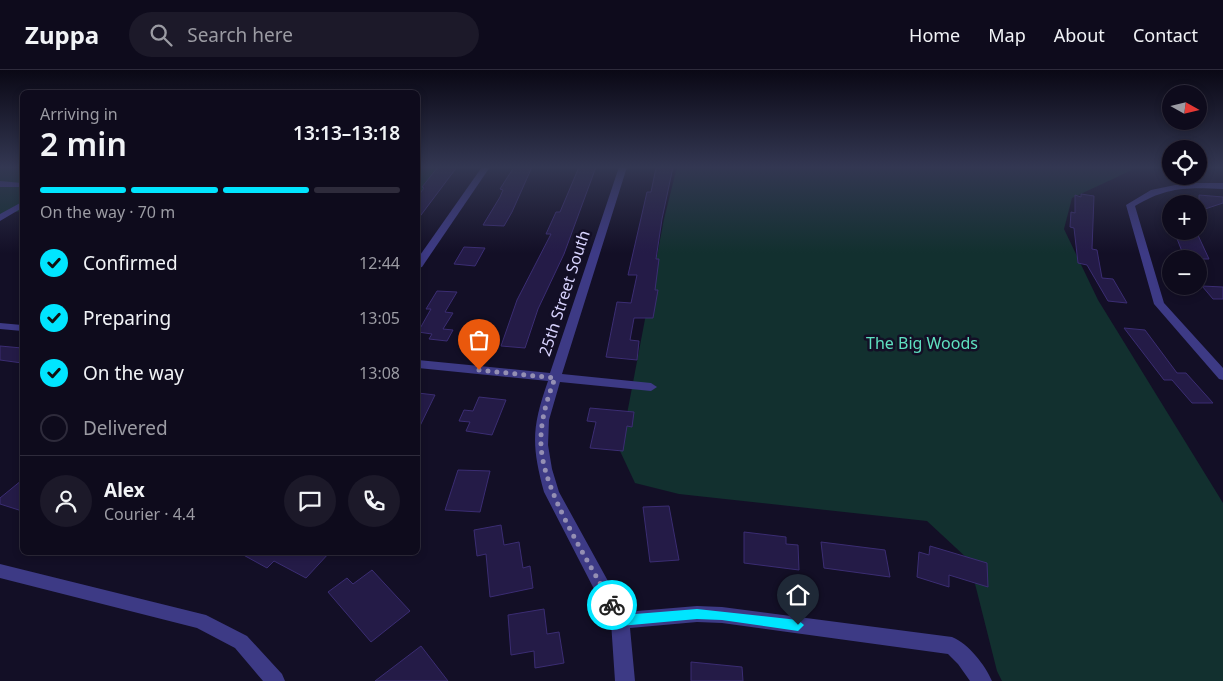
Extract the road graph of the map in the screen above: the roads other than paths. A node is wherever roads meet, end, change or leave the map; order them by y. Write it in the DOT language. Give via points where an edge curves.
graph roads {
  1 [pos="466,196"];
  2 [pos="614,196"];
  3 [pos="1146,196"];
  4 [pos="20,206"];
  5 [pos="20,214"];
  6 [pos="4,216"];
  7 [pos="420,262"];
  8 [pos="0,326"];
  9 [pos="20,328"];
  10 [pos="420,364"];
  11 [pos="1223,376"];
  12 [pos="555,378"];
  13 [pos="651,387"];
  14 [pos="0,571"];
  15 [pos="620,621"];
  16 [pos="275,681"];
  17 [pos="625,681"];
  18 [pos="982,681"];
  1 -- 7 [label="street"];
  2 -- 12 [label="street, 25th Street South"];
  3 -- 11 [label="street" via="1130,206 1160,304"];
  4 -- 6 [label="street"];
  5 -- 6 [label="street"];
  8 -- 9 [label="street"];
  10 -- 12 [label="street"];
  12 -- 13 [label="street"];
  12 -- 15 [label="street, 25th Street South" via="542,420 541,445 545,469 552,492"];
  14 -- 16 [label="street" via="200,621 241,642"];
  15 -- 17 [label="street, 25th Street South"];
  15 -- 18 [label="street" via="722,615 952,646"];
}
